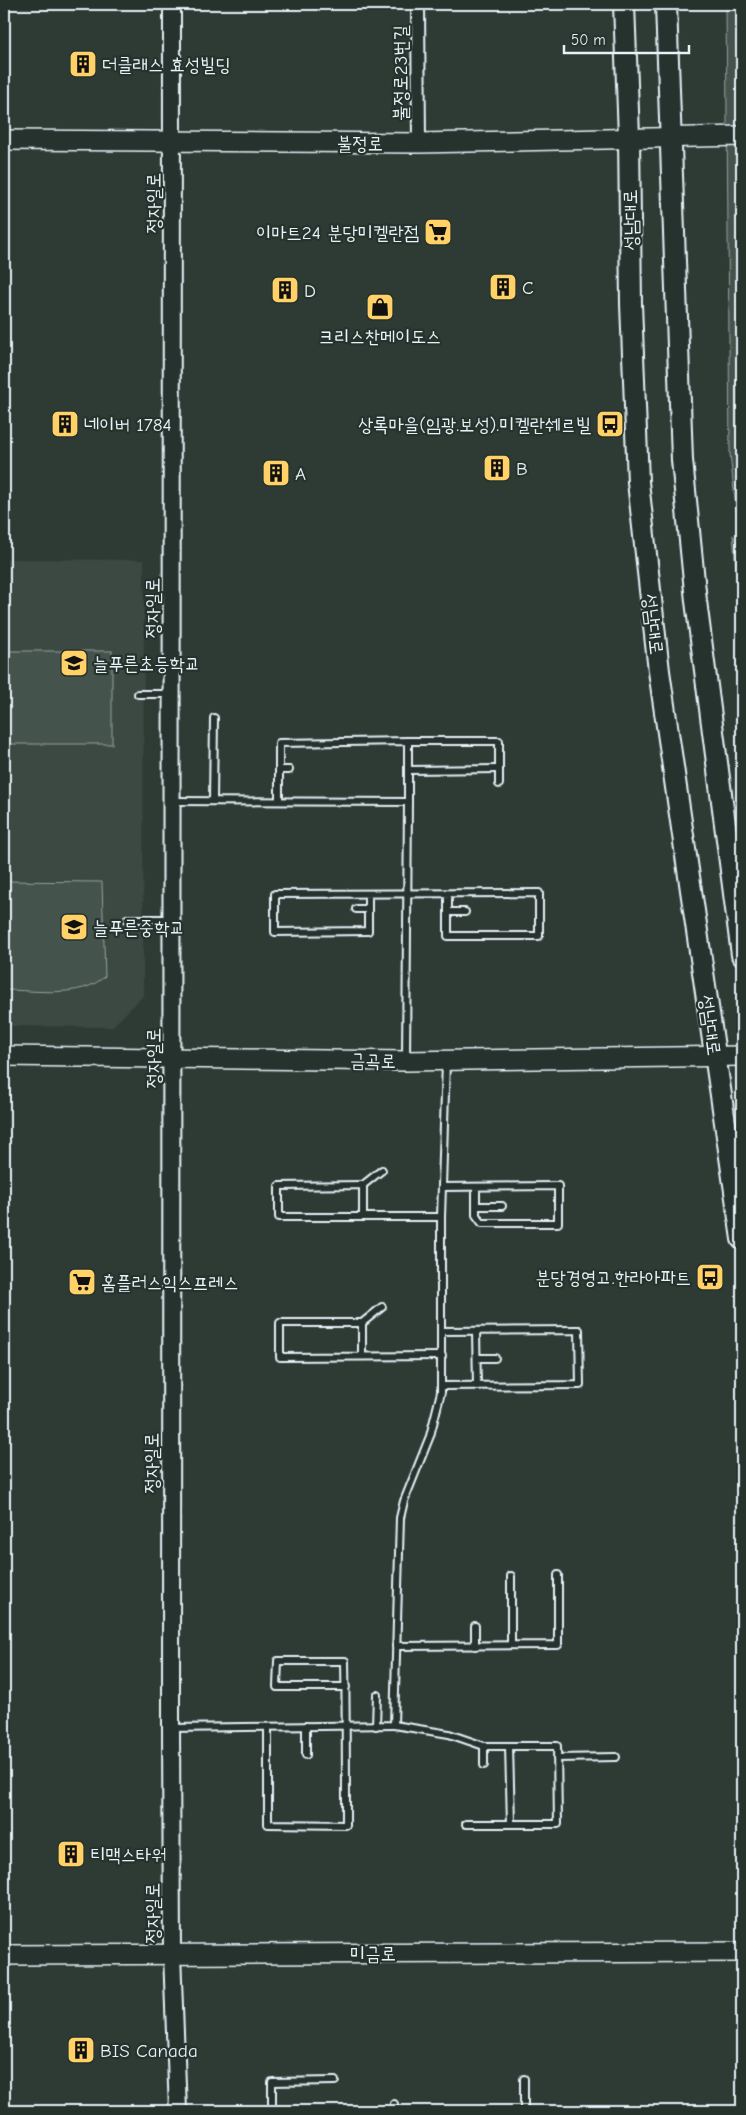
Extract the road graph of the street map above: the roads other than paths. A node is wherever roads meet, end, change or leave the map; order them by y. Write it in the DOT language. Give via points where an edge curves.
graph roads {
  1 [pos="172,4"];
  2 [pos="418,4"];
  3 [pos="624,4"];
  4 [pos="666,4"];
  5 [pos="670,136"];
  6 [pos="742,136"];
  7 [pos="629,137"];
  8 [pos="4,140"];
  9 [pos="173,142"];
  10 [pos="419,143"];
  11 [pos="138,694"];
  12 [pos="172,694"];
  13 [pos="214,718"];
  14 [pos="408,741"];
  15 [pos="499,769"];
  16 [pos="279,770"];
  17 [pos="289,770"];
  18 [pos="408,770"];
  19 [pos="499,784"];
  20 [pos="172,801"];
  21 [pos="213,801"];
  22 [pos="279,801"];
  23 [pos="408,802"];
  24 [pos="368,894"];
  25 [pos="448,894"];
  26 [pos="407,895"];
  27 [pos="356,909"];
  28 [pos="368,909"];
  29 [pos="448,912"];
  30 [pos="465,912"];
  31 [pos="127,919"];
  32 [pos="172,919"];
  33 [pos="742,955"];
  34 [pos="4,1056"];
  35 [pos="716,1056"];
  36 [pos="742,1056"];
  37 [pos="173,1058"];
  38 [pos="406,1060"];
  39 [pos="446,1060"];
  40 [pos="382,1170"];
  41 [pos="363,1185"];
  42 [pos="442,1187"];
  43 [pos="476,1187"];
  44 [pos="476,1206"];
  45 [pos="502,1206"];
  46 [pos="363,1217"];
  47 [pos="441,1217"];
  48 [pos="742,1239"];
  49 [pos="382,1307"];
  50 [pos="362,1323"];
  51 [pos="442,1331"];
  52 [pos="476,1331"];
  53 [pos="362,1356"];
  54 [pos="442,1356"];
  55 [pos="477,1358"];
  56 [pos="496,1358"];
  57 [pos="442,1386"];
  58 [pos="478,1386"];
  59 [pos="558,1575"];
  60 [pos="511,1576"];
  61 [pos="476,1626"];
  62 [pos="511,1645"];
  63 [pos="396,1646"];
  64 [pos="476,1646"];
  65 [pos="346,1686"];
  66 [pos="377,1695"];
  67 [pos="394,1725"];
  68 [pos="306,1726"];
  69 [pos="346,1726"];
  70 [pos="376,1726"];
  71 [pos="268,1727"];
  72 [pos="171,1728"];
  73 [pos="484,1746"];
  74 [pos="510,1746"];
  75 [pos="306,1755"];
  76 [pos="616,1757"];
  77 [pos="557,1758"];
  78 [pos="484,1765"];
  79 [pos="466,1824"];
  80 [pos="511,1824"];
  81 [pos="742,1952"];
  82 [pos="172,1954"];
  83 [pos="4,1955"];
  84 [pos="524,2079"];
  85 [pos="335,2081"];
  86 [pos="178,2111"];
  87 [pos="272,2111"];
  88 [pos="524,2111"];
  1 -- 9 [label="street, 정자일로"];
  2 -- 10 [label="street, 불정로23번길"];
  3 -- 7 [label="main road, 성남대로"];
  4 -- 5 [label="main road"];
  5 -- 6 [label="main road, 불정로"];
  5 -- 7 [label="main road, 불정로"];
  5 -- 33 [label="main road" via="682,460 696,601"];
  7 -- 10 [label="main road, 불정로"];
  7 -- 35 [label="main road, 성남대로" via="630,304 638,482 658,661"];
  8 -- 9 [label="main road, 불정로"];
  9 -- 10 [label="main road, 불정로"];
  9 -- 12 [label="street, 정자일로"];
  11 -- 12 [label="lane"];
  12 -- 20 [label="street, 정자일로"];
  13 -- 21 [label="lane"];
  14 -- 15 [label="lane" via="499,741"];
  14 -- 16 [label="lane" via="279,742"];
  14 -- 18 [label="lane"];
  15 -- 18 [label="lane"];
  15 -- 19 [label="lane"];
  16 -- 17 [label="lane"];
  16 -- 22 [label="lane"];
  18 -- 23 [label="lane"];
  20 -- 21 [label="lane"];
  20 -- 32 [label="street, 정자일로"];
  21 -- 22 [label="lane"];
  22 -- 23 [label="lane"];
  23 -- 26 [label="lane"];
  24 -- 26 [label="lane"];
  24 -- 28 [label="lane"];
  24 -- 28 [label="lane" via="275,894 275,932 368,931"];
  25 -- 26 [label="lane"];
  25 -- 29 [label="lane"];
  25 -- 29 [label="lane" via="539,893 539,936 448,936"];
  26 -- 38 [label="lane"];
  27 -- 28 [label="lane"];
  29 -- 30 [label="lane"];
  31 -- 32 [label="lane"];
  32 -- 37 [label="street, 정자일로"];
  34 -- 37 [label="main road, 금곡로"];
  35 -- 36 [label="main road, 금곡로"];
  35 -- 39 [label="main road, 금곡로"];
  35 -- 48 [label="main road, 성남대로"];
  37 -- 38 [label="main road, 금곡로"];
  37 -- 72 [label="street, 정자일로"];
  38 -- 39 [label="main road, 금곡로"];
  39 -- 42 [label="lane"];
  40 -- 41 [label="lane"];
  41 -- 46 [label="lane"];
  41 -- 46 [label="lane" via="279,1186 279,1217"];
  42 -- 43 [label="lane"];
  42 -- 47 [label="lane"];
  43 -- 44 [label="lane"];
  43 -- 44 [label="lane" via="558,1186 558,1223 482,1223 476,1216"];
  44 -- 45 [label="lane"];
  46 -- 47 [label="lane"];
  47 -- 51 [label="lane"];
  49 -- 50 [label="lane"];
  50 -- 53 [label="lane"];
  50 -- 53 [label="lane" via="280,1323 280,1356"];
  51 -- 52 [label="lane"];
  51 -- 54 [label="lane"];
  52 -- 55 [label="lane"];
  52 -- 58 [label="lane" via="579,1330 580,1385"];
  53 -- 54 [label="lane"];
  54 -- 57 [label="lane"];
  55 -- 56 [label="lane"];
  55 -- 58 [label="lane"];
  57 -- 58 [label="lane"];
  57 -- 63 [label="lane" via="439,1408 400,1518"];
  59 -- 62 [label="lane" via="558,1645"];
  60 -- 62 [label="lane"];
  61 -- 64 [label="lane"];
  62 -- 64 [label="lane"];
  63 -- 64 [label="lane"];
  63 -- 67 [label="lane"];
  65 -- 65 [label="lane" via="345,1661 278,1661 277,1686"];
  65 -- 69 [label="lane"];
  66 -- 70 [label="lane"];
  67 -- 70 [label="lane"];
  67 -- 73 [label="lane" via="448,1734"];
  68 -- 69 [label="lane"];
  68 -- 71 [label="lane"];
  68 -- 75 [label="lane"];
  69 -- 70 [label="lane"];
  69 -- 71 [label="lane" via="346,1825 268,1824"];
  71 -- 72 [label="lane"];
  72 -- 82 [label="street, 정자일로"];
  73 -- 74 [label="lane"];
  73 -- 78 [label="lane"];
  74 -- 77 [label="lane" via="557,1746"];
  74 -- 80 [label="lane"];
  76 -- 77 [label="lane"];
  77 -- 80 [label="lane" via="558,1824"];
  79 -- 80 [label="lane"];
  81 -- 82 [label="main road, 미금로"];
  82 -- 83 [label="main road, 미금로"];
  82 -- 86 [label="street, 정자일로"];
  84 -- 88 [label="lane"];
  85 -- 87 [label="lane" via="272,2082"];
}
